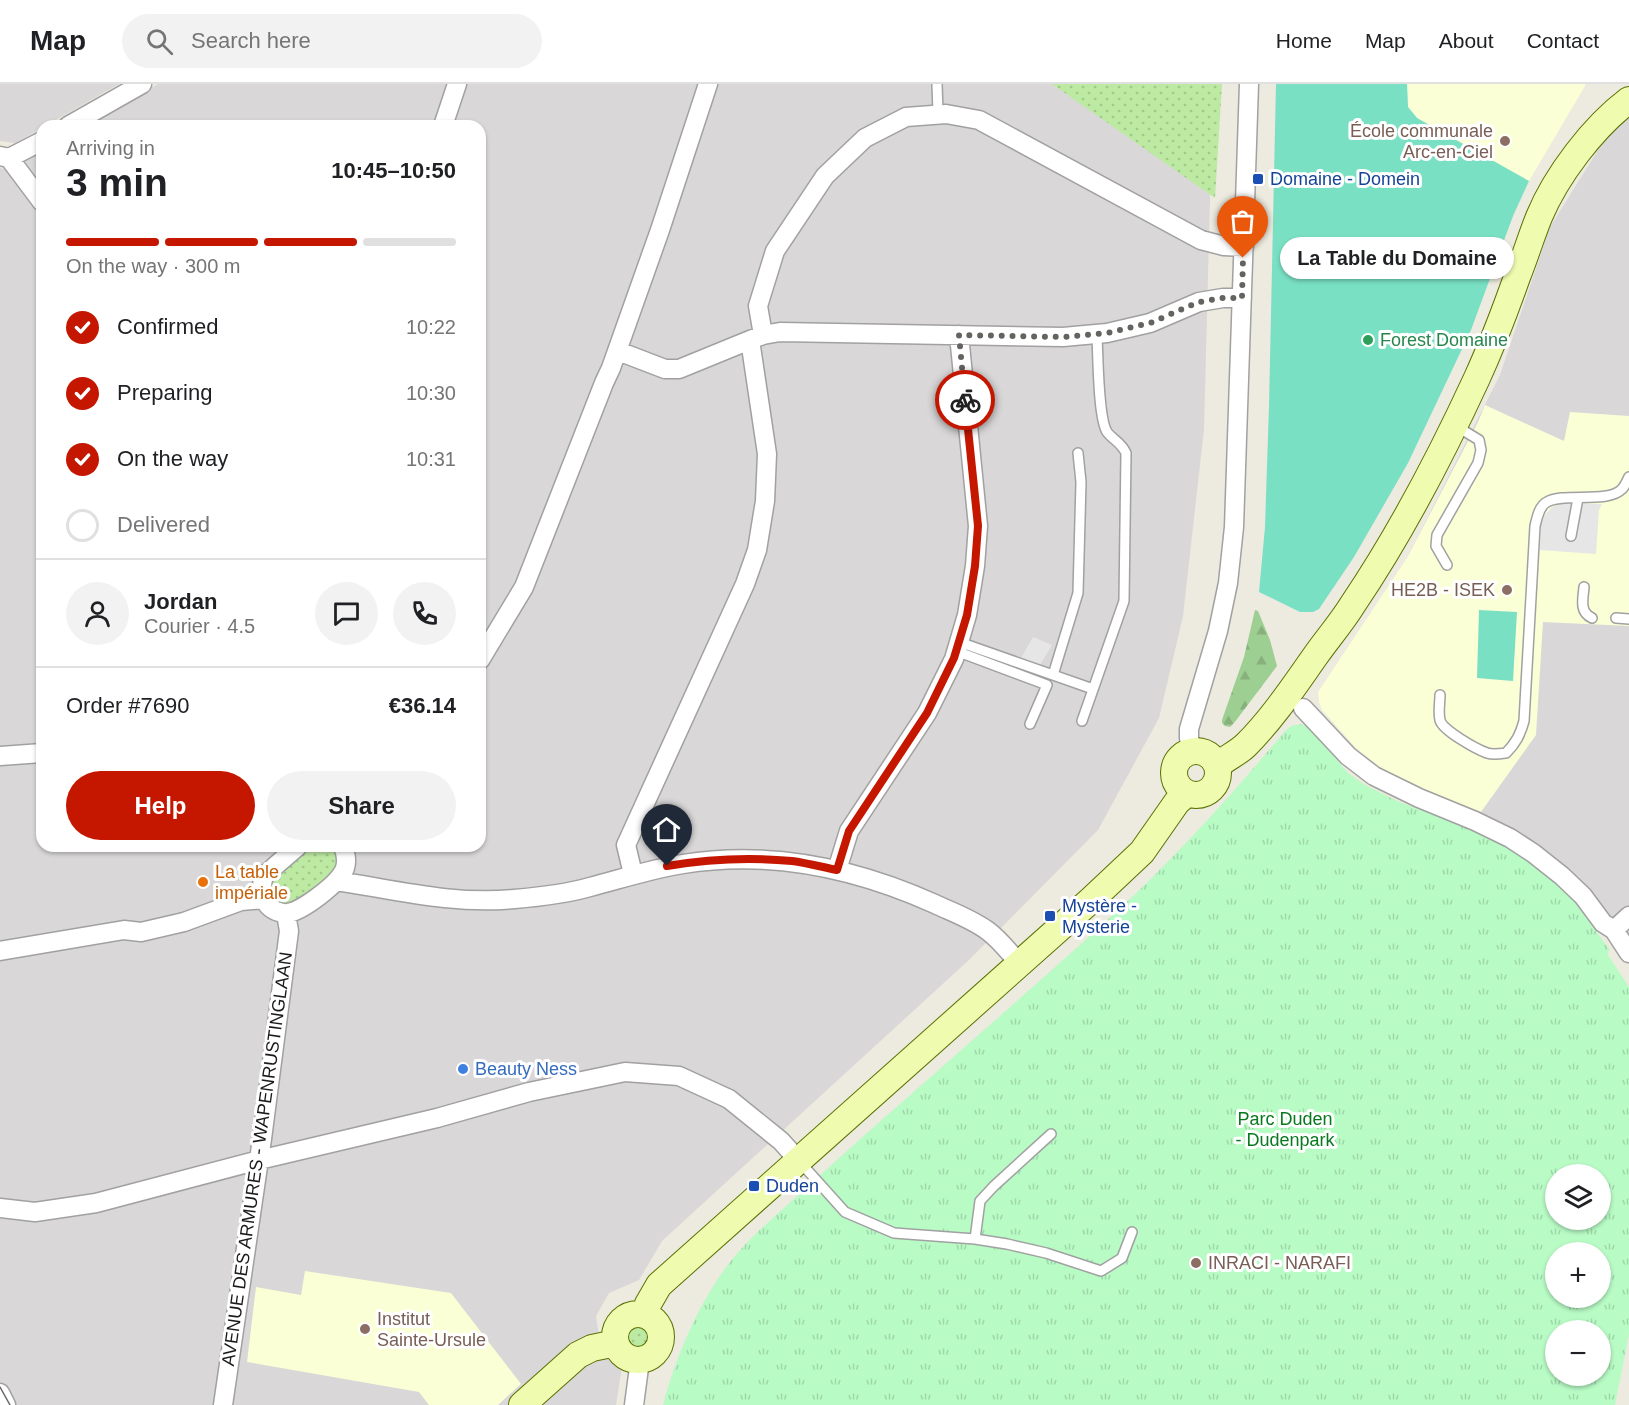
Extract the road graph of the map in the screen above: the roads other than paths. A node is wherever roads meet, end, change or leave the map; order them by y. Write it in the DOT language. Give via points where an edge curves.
graph roads {
  1 [pos="142,84"];
  2 [pos="457,84"];
  3 [pos="708,84"];
  4 [pos="937,84"];
  5 [pos="1249,84"];
  6 [pos="1629,100"];
  7 [pos="938,113"];
  8 [pos="79,120"];
  9 [pos="445,120"];
  10 [pos="36,144"];
  11 [pos="4,157"];
  12 [pos="36,195"];
  13 [pos="1244,248"];
  14 [pos="1242,298"];
  15 [pos="959,335"];
  16 [pos="1097,335"];
  17 [pos="757,338"];
  18 [pos="618,351"];
  19 [pos="1454,424"];
  20 [pos="1078,453"];
  21 [pos="1629,477"];
  22 [pos="1578,498"];
  23 [pos="1571,536"];
  24 [pos="1447,565"];
  25 [pos="1584,587"];
  26 [pos="1592,618"];
  27 [pos="1616,618"];
  28 [pos="1629,619"];
  29 [pos="957,646"];
  30 [pos="486,650"];
  31 [pos="1053,675"];
  32 [pos="1093,689"];
  33 [pos="1440,695"];
  34 [pos="1304,708"];
  35 [pos="1082,721"];
  36 [pos="1030,724"];
  37 [pos="1192,751"];
  38 [pos="36,753"];
  39 [pos="0,756"];
  40 [pos="1217,766"];
  41 [pos="1186,794"];
  42 [pos="291,852"];
  43 [pos="345,852"];
  44 [pos="837,870"];
  45 [pos="633,874"];
  46 [pos="264,877"];
  47 [pos="337,881"];
  48 [pos="265,899"];
  49 [pos="286,914"];
  50 [pos="1629,916"];
  51 [pos="124,930"];
  52 [pos="1614,930"];
  53 [pos="0,951"];
  54 [pos="1629,953"];
  55 [pos="1019,963"];
  56 [pos="1051,1134"];
  57 [pos="259,1160"];
  58 [pos="798,1161"];
  59 [pos="0,1208"];
  60 [pos="1132,1232"];
  61 [pos="975,1239"];
  62 [pos="645,1315"];
  63 [pos="616,1343"];
  64 [pos="640,1360"];
  65 [pos="0,1393"];
  66 [pos="6,1405"];
  67 [pos="223,1405"];
  68 [pos="522,1405"];
  69 [pos="634,1405"];
  1 -- 8 [label="street"];
  2 -- 9 [label="street"];
  3 -- 18 [label="street"];
  4 -- 7 [label="lane"];
  5 -- 13 [label="street"];
  6 -- 19 [label="street" via="1580,148 1553,188 1498,328"];
  7 -- 13 [label="street" via="979,120 1201,240"];
  7 -- 17 [label="street" via="906,117 865,138 825,176 775,251 758,306"];
  10 -- 11 [label="street"];
  11 -- 12 [label="street"];
  13 -- 14 [label="street"];
  14 -- 16 [label="street" via="1199,302 1150,323"];
  14 -- 37 [label="street" via="1234,527 1228,582 1189,729"];
  15 -- 16 [label="street"];
  15 -- 17 [label="street" via="780,332"];
  15 -- 29 [label="street" via="978,526 967,615"];
  16 -- 32 [label="lane" via="1102,414 1107,432 1126,453 1124,601"];
  17 -- 18 [label="street" via="679,369 665,369"];
  17 -- 45 [label="street" via="767,454 757,550 626,844"];
  18 -- 30 [label="street" via="524,587"];
  19 -- 24 [label="lane" via="1479,440 1482,450 1437,535 1436,546"];
  19 -- 40 [label="street" via="1409,512 1352,606 1246,746"];
  20 -- 31 [label="lane" via="1078,593"];
  21 -- 22 [label="lane" via="1616,493"];
  22 -- 23 [label="lane"];
  22 -- 33 [label="lane" via="1547,502 1535,526 1524,721 1516,743 1506,753 1486,753 1451,734 1440,720"];
  25 -- 26 [label="lane" via="1584,612"];
  27 -- 28 [label="lane"];
  29 -- 31 [label="lane"];
  29 -- 36 [label="lane" via="1047,685"];
  29 -- 44 [label="street" via="927,713 849,831"];
  31 -- 32 [label="lane"];
  32 -- 35 [label="lane"];
  34 -- 52 [label="street" via="1348,756 1374,776 1484,825 1533,853 1562,876 1603,923"];
  37 -- 40 [label="street" via="1210,756"];
  37 -- 41 [label="street" via="1176,761 1173,774 1177,786"];
  38 -- 39 [label="street"];
  40 -- 41 [label="street" via="1216,783 1211,790 1204,795"];
  41 -- 55 [label="street" via="1142,852"];
  42 -- 46 [label="street"];
  43 -- 47 [label="street" via="345,868"];
  44 -- 45 [label="street" via="760,859 699,861"];
  44 -- 55 [label="street" via="892,887 962,916 998,939"];
  45 -- 47 [label="street" via="589,888 511,900 447,899"];
  46 -- 48 [label="street"];
  46 -- 51 [label="street" via="238,892 182,912 139,920"];
  47 -- 49 [label="street" via="301,909"];
  48 -- 49 [label="street" via="268,906"];
  48 -- 51 [label="street" via="241,901 184,922 141,932"];
  49 -- 57 [label="street, AVENUE DES ARMURES - WAPENRUSTINGLAAN" via="289,931"];
  50 -- 52 [label="street"];
  51 -- 53 [label="street"];
  52 -- 54 [label="street"];
  55 -- 58 [label="street"];
  56 -- 61 [label="lane" via="980,1201"];
  57 -- 58 [label="street" via="625,1072 679,1076 729,1099 781,1141"];
  57 -- 59 [label="street" via="96,1203 35,1212"];
  57 -- 67 [label="street, AVENUE DES ARMURES - WAPENRUSTINGLAAN"];
  58 -- 61 [label="lane" via="845,1212 894,1233"];
  58 -- 62 [label="street" via="659,1285"];
  60 -- 61 [label="lane" via="1122,1258 1101,1271 1046,1253"];
  62 -- 63 [label="street" via="625,1318 616,1329"];
  62 -- 64 [label="street" via="660,1329 661,1340 650,1356"];
  63 -- 64 [label="street" via="628,1357"];
  63 -- 68 [label="street" via="578,1355"];
  64 -- 69 [label="street"];
  65 -- 66 [label="street"];
}
